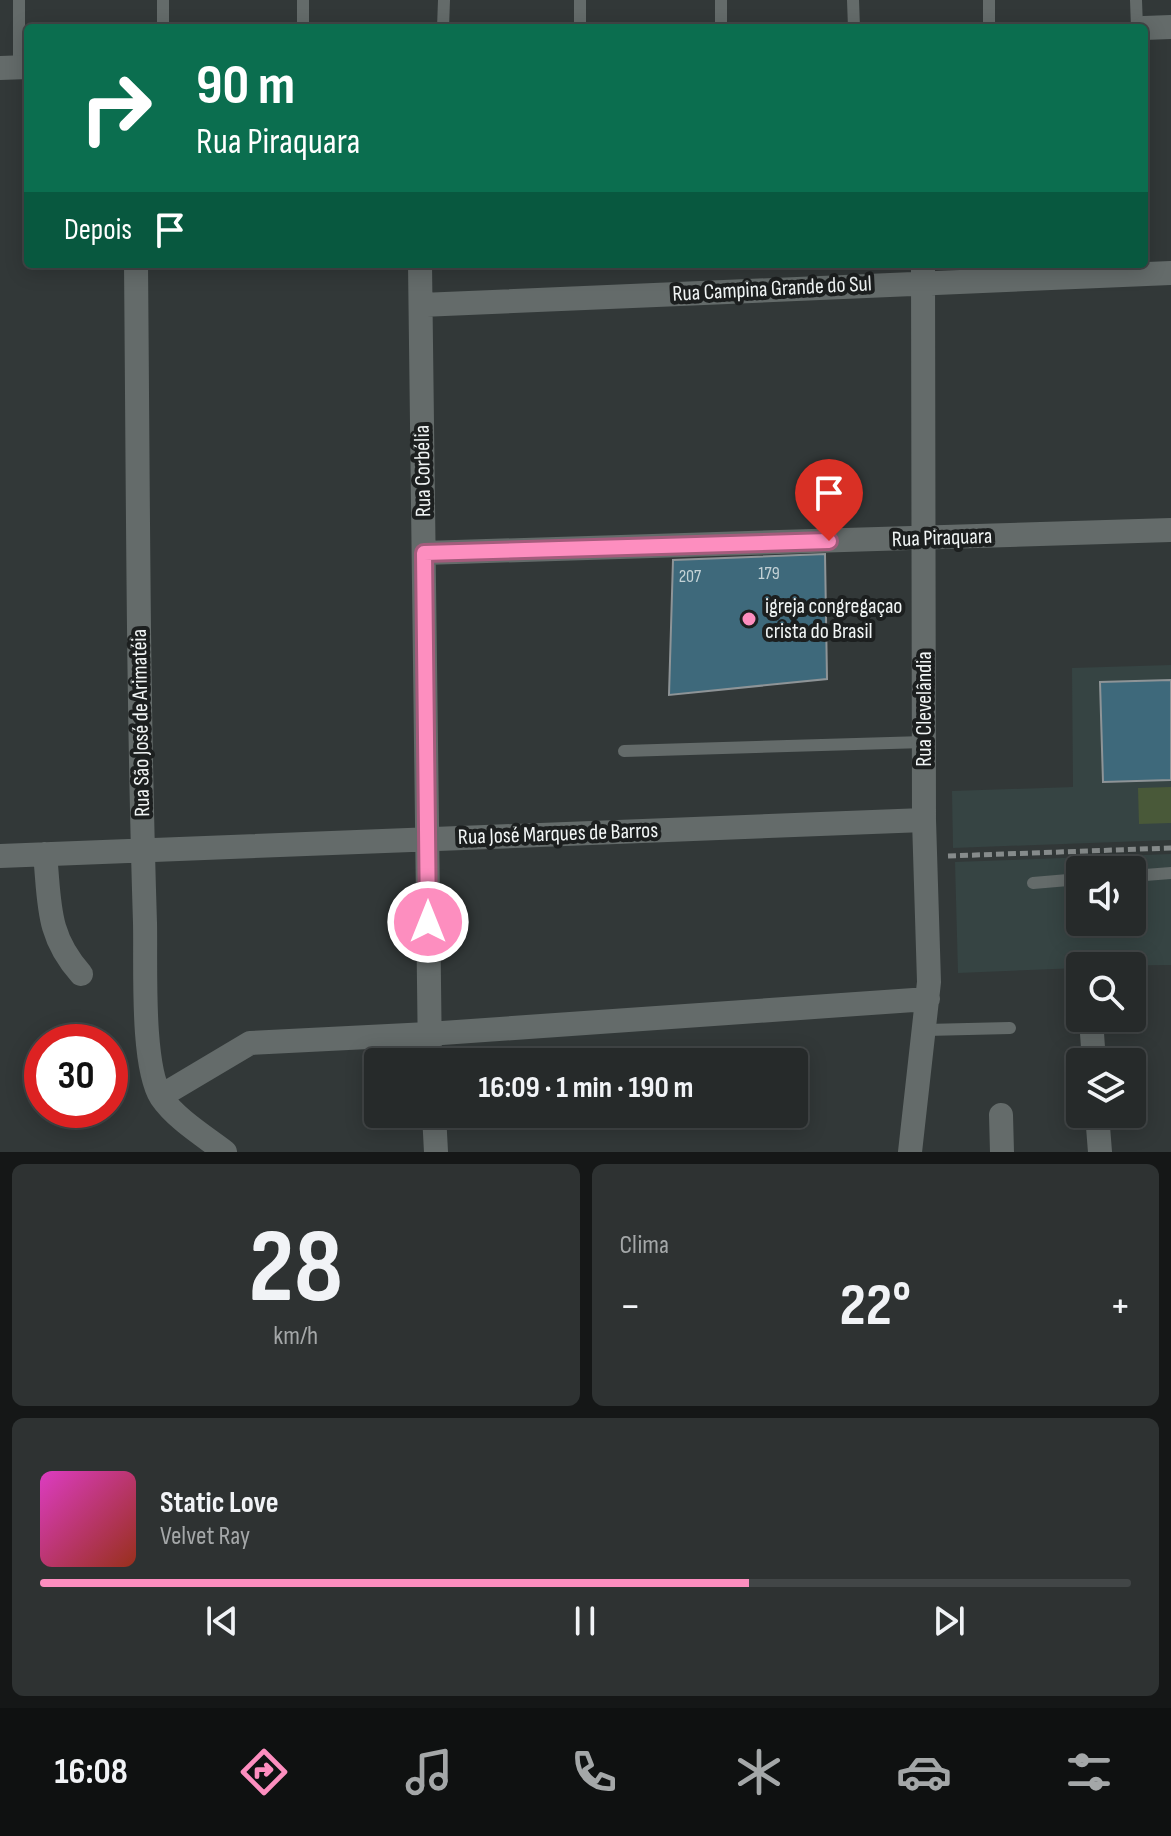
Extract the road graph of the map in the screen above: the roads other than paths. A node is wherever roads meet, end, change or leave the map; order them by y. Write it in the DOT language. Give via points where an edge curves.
graph roads {
  1 [pos="19,0"];
  2 [pos="163,0"];
  3 [pos="303,0"];
  4 [pos="444,0"];
  5 [pos="580,0"];
  6 [pos="721,0"];
  7 [pos="853,0"];
  8 [pos="989,0"];
  9 [pos="1136,0"];
  10 [pos="163,24"];
  11 [pos="303,24"];
  12 [pos="443,24"];
  13 [pos="580,24"];
  14 [pos="721,24"];
  15 [pos="854,24"];
  16 [pos="989,24"];
  17 [pos="1137,24"];
  18 [pos="1171,27"];
  19 [pos="1148,28"];
  20 [pos="16,67"];
  21 [pos="136,268"];
  22 [pos="420,268"];
  23 [pos="923,273"];
  24 [pos="1171,273"];
  25 [pos="421,305"];
  26 [pos="1171,530"];
  27 [pos="923,538"];
  28 [pos="424,553"];
  29 [pos="924,742"];
  30 [pos="624,751"];
  31 [pos="924,820"];
  32 [pos="428,839"];
  33 [pos="143,849"];
  34 [pos="45,854"];
  35 [pos="0,856"];
  36 [pos="1171,873"];
  37 [pos="1146,875"];
  38 [pos="1066,880"];
  39 [pos="1033,883"];
  40 [pos="81,974"];
  41 [pos="928,999"];
  42 [pos="1010,1028"];
  43 [pos="926,1030"];
  44 [pos="428,1034"];
  45 [pos="429,1048"];
  46 [pos="161,1096"];
  47 [pos="1001,1115"];
  48 [pos="435,1128"];
  49 [pos="1098,1128"];
  50 [pos="225,1152"];
  51 [pos="436,1152"];
  52 [pos="910,1152"];
  53 [pos="1002,1152"];
  54 [pos="1100,1152"];
  1 -- 20 [label="lane"];
  2 -- 10 [label="lane"];
  3 -- 11 [label="lane"];
  4 -- 12 [label="lane"];
  5 -- 13 [label="lane"];
  6 -- 14 [label="lane"];
  7 -- 15 [label="lane"];
  8 -- 16 [label="lane"];
  9 -- 17 [label="lane"];
  18 -- 19 [label="street"];
  21 -- 33 [label="street, Rua São José de Arimatéia"];
  22 -- 25 [label="street, Rua Corbélia"];
  23 -- 24 [label="street, Rua Campina Grande do Sul"];
  23 -- 25 [label="street, Rua Campina Grande do Sul"];
  23 -- 27 [label="street, Rua Clevelândia"];
  25 -- 28 [label="street, Rua Corbélia"];
  26 -- 27 [label="street, Rua Piraquara"];
  27 -- 28 [label="street, Rua Piraquara"];
  27 -- 29 [label="street, Rua Clevelândia"];
  28 -- 32 [label="street, Rua Corbélia"];
  29 -- 30 [label="lane"];
  29 -- 31 [label="street, Rua Clevelândia"];
  31 -- 32 [label="street, Rua José Marques de Barros"];
  31 -- 41 [label="street, Rua Clevelândia"];
  32 -- 33 [label="street, Rua José Marques de Barros"];
  32 -- 44 [label="street, Rua Corbélia"];
  33 -- 34 [label="street, Rua José Marques de Barros"];
  33 -- 46 [label="street, Rua São José de Arimatéia" via="148,1031"];
  34 -- 35 [label="street, Rua José Marques de Barros"];
  34 -- 40 [label="street" via="56,938"];
  36 -- 37 [label="lane"];
  38 -- 39 [label="lane"];
  41 -- 43 [label="street, Rua Clevelândia"];
  41 -- 44 [label="street"];
  42 -- 43 [label="lane"];
  43 -- 52 [label="street, Rua Clevelândia"];
  44 -- 45 [label="street, Rua Corbélia"];
  44 -- 46 [label="street" via="250,1043"];
  46 -- 50 [label="street, Rua São José de Arimatéia"];
  47 -- 53 [label="street"];
  48 -- 51 [label="street"];
  49 -- 54 [label="street"];
}
